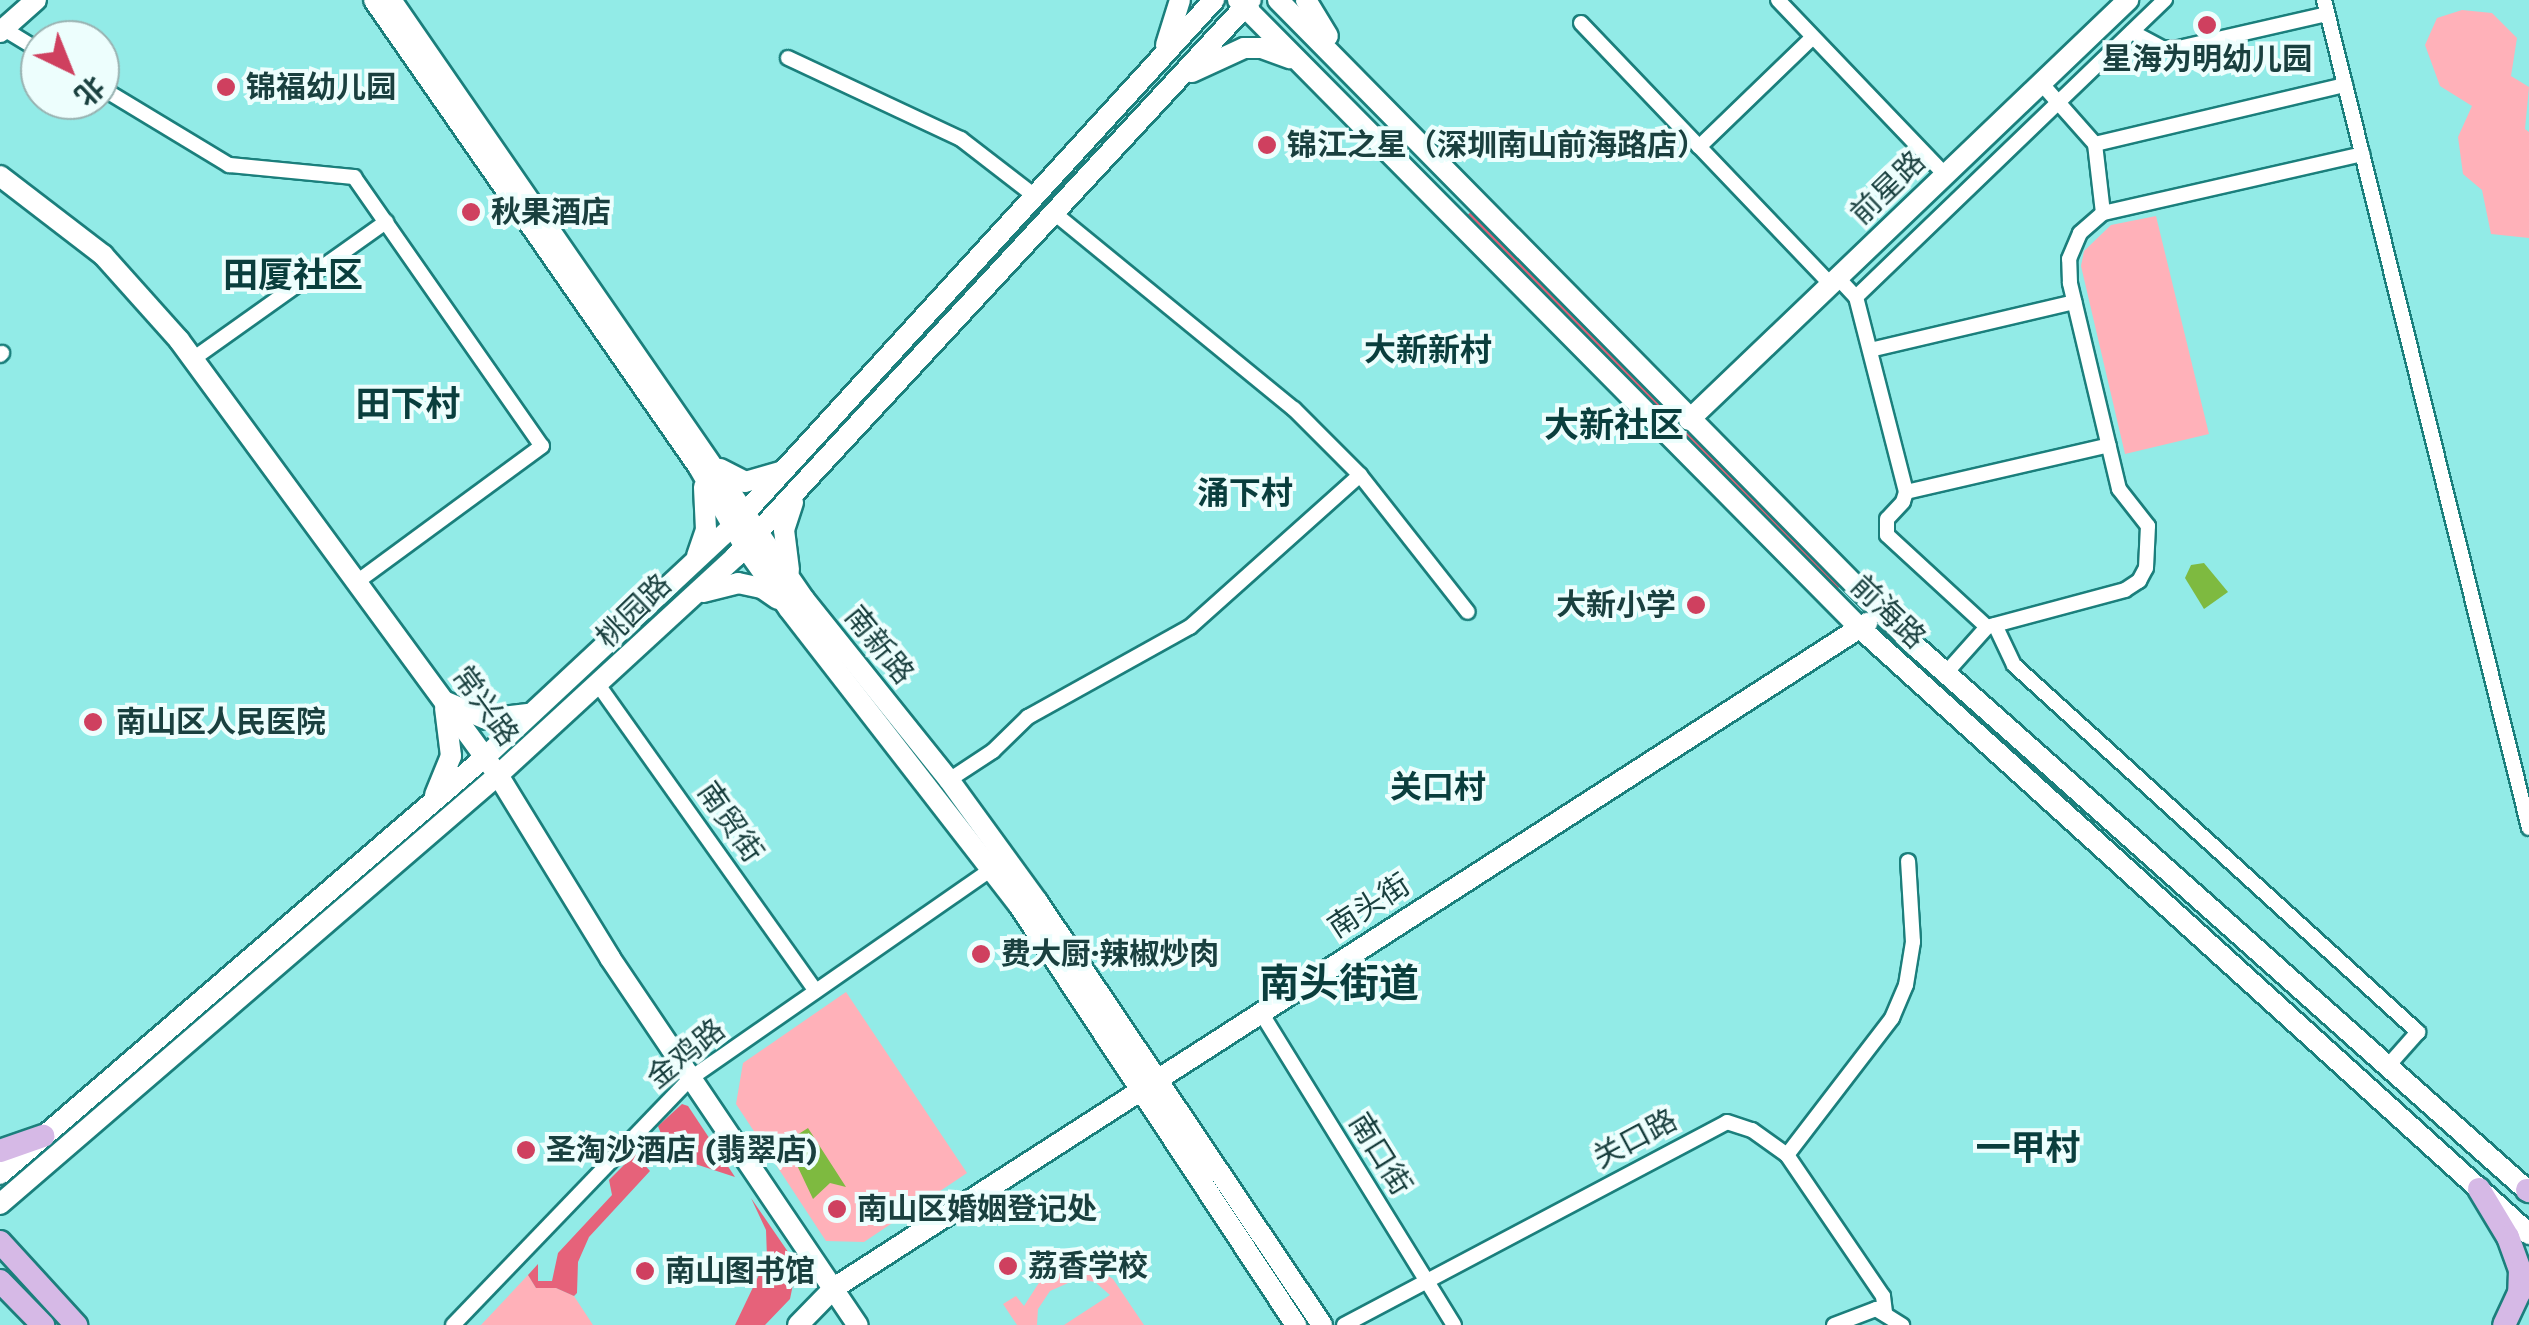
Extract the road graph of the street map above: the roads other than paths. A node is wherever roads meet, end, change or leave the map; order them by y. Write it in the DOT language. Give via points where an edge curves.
graph roads {
  1 [pos="36,0"];
  2 [pos="374,0"];
  3 [pos="391,0"];
  4 [pos="1180,0"];
  5 [pos="1214,0"];
  6 [pos="1278,0"];
  7 [pos="1306,0"];
  8 [pos="1778,0"];
  9 [pos="2128,0"];
  10 [pos="2165,0"];
  11 [pos="1244,2"];
  12 [pos="2325,7"];
  13 [pos="1581,23"];
  14 [pos="2,31"];
  15 [pos="2132,32"];
  16 [pos="1813,37"];
  17 [pos="788,58"];
  18 [pos="1301,63"];
  19 [pos="1154,69"];
  20 [pos="1176,81"];
  21 [pos="2041,83"];
  22 [pos="2345,85"];
  23 [pos="120,99"];
  24 [pos="2060,102"];
  25 [pos="1379,106"];
  26 [pos="2095,144"];
  27 [pos="1698,146"];
  28 [pos="2362,154"];
  29 [pos="1945,175"];
  30 [pos="0,176"];
  31 [pos="1036,197"];
  32 [pos="1053,212"];
  33 [pos="2103,213"];
  34 [pos="386,222"];
  35 [pos="1834,281"];
  36 [pos="1856,296"];
  37 [pos="2074,302"];
  38 [pos="1870,350"];
  39 [pos="193,359"];
  40 [pos="1689,420"];
  41 [pos="2109,445"];
  42 [pos="704,462"];
  43 [pos="790,466"];
  44 [pos="1360,475"];
  45 [pos="798,490"];
  46 [pos="1906,492"];
  47 [pos="739,520"];
  48 [pos="752,540"];
  49 [pos="685,573"];
  50 [pos="357,582"];
  51 [pos="688,601"];
  52 [pos="796,604"];
  53 [pos="1468,612"];
  54 [pos="1880,612"];
  55 [pos="1991,626"];
  56 [pos="1860,628"];
  57 [pos="1945,674"];
  58 [pos="599,686"];
  59 [pos="444,702"];
  60 [pos="539,708"];
  61 [pos="485,757"];
  62 [pos="498,775"];
  63 [pos="948,780"];
  64 [pos="430,804"];
  65 [pos="2529,828"];
  66 [pos="1908,861"];
  67 [pos="992,869"];
  68 [pos="816,991"];
  69 [pos="1260,1011"];
  70 [pos="2387,1067"];
  71 [pos="692,1078"];
  72 [pos="1147,1083"];
  73 [pos="43,1136"];
  74 [pos="0,1151"];
  75 [pos="1786,1155"];
  76 [pos="0,1174"];
  77 [pos="2479,1189"];
  78 [pos="2528,1191"];
  79 [pos="0,1204"];
  80 [pos="2529,1234"];
  81 [pos="0,1242"];
  82 [pos="1426,1280"];
  83 [pos="1,1283"];
  84 [pos="834,1288"];
  85 [pos="2529,1309"];
  86 [pos="1885,1312"];
  87 [pos="43,1325"];
  88 [pos="76,1325"];
  89 [pos="452,1325"];
  90 [pos="798,1325"];
  91 [pos="858,1325"];
  92 [pos="1296,1325"];
  93 [pos="1322,1325"];
  94 [pos="1344,1325"];
  95 [pos="1454,1325"];
  96 [pos="1834,1325"];
  97 [pos="1902,1325"];
  98 [pos="2504,1325"];
  99 [pos="2513,1325"];
  1 -- 14 [label="main road"];
  2 -- 42 [label="main road, 南新路"];
  3 -- 42 [label="main road, 南新路"];
  4 -- 19 [label="main road"];
  5 -- 19 [label="main road, 桃园路"];
  6 -- 25 [label="main road, 前海路"];
  7 -- 25 [label="main road"];
  8 -- 16 [label="street"];
  9 -- 21 [label="main road, 前星路"];
  10 -- 15 [label="street"];
  11 -- 18 [label="main road, 前海路"];
  11 -- 20 [label="main road, 桃园路"];
  12 -- 15 [label="street" via="2174,49"];
  12 -- 22 [label="street"];
  13 -- 27 [label="street"];
  15 -- 24 [label="street"];
  16 -- 27 [label="street"];
  16 -- 29 [label="street"];
  17 -- 31 [label="street" via="962,138"];
  18 -- 20 [label="main road" via="1244,48"];
  18 -- 56 [label="main road, 前海路"];
  19 -- 31 [label="main road, 桃园路"];
  20 -- 32 [label="main road, 桃园路"];
  21 -- 24 [label="street"];
  21 -- 29 [label="main road, 前星路"];
  22 -- 26 [label="street"];
  22 -- 28 [label="street"];
  23 -- 34 [label="street" via="229,165 354,177"];
  24 -- 26 [label="street"];
  24 -- 36 [label="street"];
  25 -- 40 [label="main road, 前海路"];
  26 -- 33 [label="street"];
  27 -- 35 [label="street"];
  28 -- 33 [label="street"];
  28 -- 65 [label="street"];
  29 -- 35 [label="main road, 前星路"];
  30 -- 39 [label="main road, 常兴路" via="113,265"];
  31 -- 43 [label="main road, 桃园路"];
  32 -- 44 [label="street" via="1294,409"];
  32 -- 45 [label="main road, 桃园路"];
  33 -- 37 [label="street" via="2072,246"];
  34 -- 39 [label="street"];
  34 -- 50 [label="street" via="542,446"];
  35 -- 36 [label="street"];
  35 -- 40 [label="main road, 前星路"];
  36 -- 38 [label="street"];
  37 -- 38 [label="street"];
  37 -- 41 [label="street"];
  38 -- 46 [label="street"];
  39 -- 50 [label="main road, 常兴路"];
  40 -- 54 [label="main road, 前海路"];
  41 -- 46 [label="street"];
  41 -- 55 [label="street" via="2123,497 2148,526 2144,575 2113,595"];
  42 -- 43 [label="main road" via="745,482"];
  42 -- 47 [label="main road, 南新路"];
  42 -- 49 [label="main road" via="706,530"];
  43 -- 47 [label="main road, 桃园路"];
  44 -- 53 [label="street"];
  44 -- 63 [label="street" via="1190,627 1028,717 993,751"];
  45 -- 48 [label="main road, 桃园路"];
  45 -- 52 [label="main road" via="783,543"];
  46 -- 55 [label="street" via="1887,519 1890,540"];
  47 -- 48 [label="main road, 南新路"];
  47 -- 49 [label="main road, 桃园路"];
  48 -- 51 [label="main road, 桃园路"];
  48 -- 52 [label="main road, 南新路"];
  49 -- 60 [label="main road, 桃园路"];
  50 -- 59 [label="main road, 常兴路"];
  51 -- 52 [label="main road" via="738,582"];
  51 -- 58 [label="main road, 桃园路"];
  52 -- 63 [label="main road, 南新路"];
  52 -- 67 [label="main road, 南新路"];
  54 -- 56 [label="main road, 南头街"];
  54 -- 57 [label="main road, 前海路"];
  55 -- 57 [label="street"];
  55 -- 70 [label="street" via="2014,666 2418,1032"];
  56 -- 69 [label="main road, 南头街"];
  56 -- 77 [label="main road, 前海路"];
  57 -- 70 [label="main road, 前海路"];
  58 -- 62 [label="main road, 桃园路"];
  58 -- 68 [label="street, 南贸街"];
  59 -- 60 [label="main road" via="495,720"];
  59 -- 61 [label="main road, 常兴路"];
  59 -- 64 [label="main road" via="451,756"];
  60 -- 61 [label="main road, 桃园路"];
  61 -- 62 [label="main road, 常兴路"];
  61 -- 64 [label="main road, 桃园路"];
  62 -- 71 [label="main road, 常兴路"];
  62 -- 79 [label="main road, 桃园路"];
  63 -- 72 [label="main road, 南新路" via="1047,914"];
  64 -- 73 [label="main road, 桃园路"];
  66 -- 75 [label="street" via="1913,942 1892,1018"];
  67 -- 68 [label="street, 金鸡路"];
  67 -- 72 [label="main road, 南新路"];
  68 -- 71 [label="street, 金鸡路"];
  69 -- 72 [label="main road, 南头街"];
  69 -- 82 [label="street, 南口街"];
  70 -- 78 [label="main road, 前海路"];
  71 -- 84 [label="main road, 常兴路"];
  71 -- 89 [label="street, 金鸡路"];
  72 -- 84 [label="main road, 南头街"];
  72 -- 92 [label="main road, 南新路"];
  72 -- 93 [label="main road, 南新路"];
  73 -- 74 [label="main road"];
  73 -- 76 [label="main road, 桃园路"];
  75 -- 82 [label="street, 关口路" via="1752,1130 1727,1122"];
  75 -- 86 [label="street, 关口路" via="1883,1296"];
  77 -- 80 [label="main road, 前海路"];
  77 -- 98 [label="main road" via="2520,1270 2519,1293"];
  81 -- 88 [label="main road"];
  82 -- 94 [label="street, 关口路"];
  82 -- 95 [label="street, 南口街"];
  83 -- 87 [label="main road"];
  84 -- 90 [label="main road, 南头街"];
  84 -- 91 [label="main road, 常兴路"];
  85 -- 99 [label="main road"];
  86 -- 96 [label="street" via="1865,1310"];
  86 -- 97 [label="street"];
}
